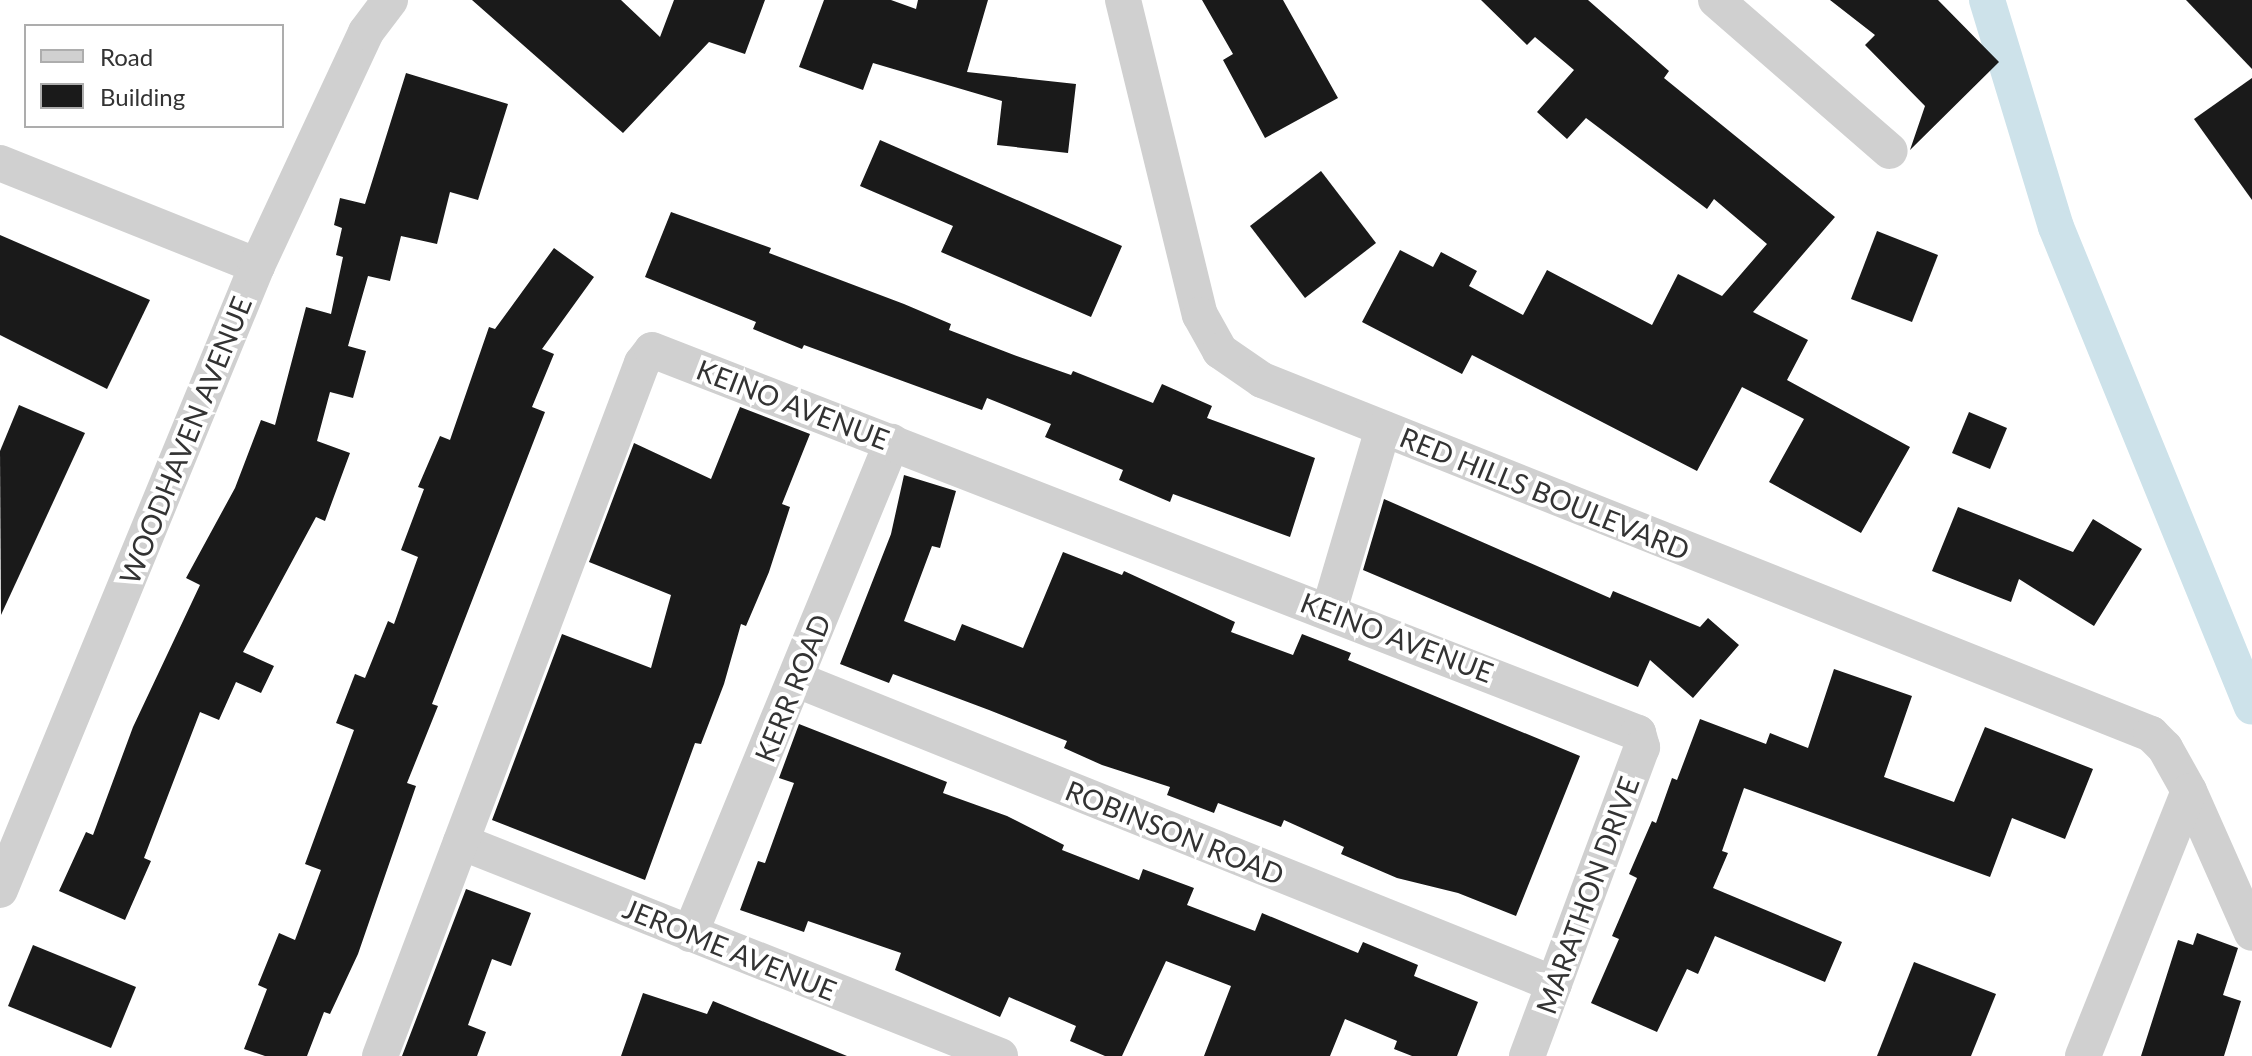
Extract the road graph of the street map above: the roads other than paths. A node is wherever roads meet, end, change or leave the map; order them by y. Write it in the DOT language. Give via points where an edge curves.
graph roads {
  1 [pos="390,0"];
  2 [pos="1123,0"];
  3 [pos="1716,0"];
  4 [pos="1890,151"];
  5 [pos="0,163"];
  6 [pos="257,266"];
  7 [pos="1383,429"];
  8 [pos="892,442"];
  9 [pos="1329,611"];
  10 [pos="795,679"];
  11 [pos="1638,733"];
  12 [pos="2189,791"];
  13 [pos="461,842"];
  14 [pos="0,890"];
  15 [pos="2252,933"];
  16 [pos="690,934"];
  17 [pos="1554,984"];
  18 [pos="380,1056"];
  19 [pos="1000,1056"];
  20 [pos="1527,1056"];
  21 [pos="2083,1056"];
  1 -- 6 [label="street, WOODHAVEN AVENUE" via="366,32"];
  2 -- 7 [label="street, RED HILLS BOULEVARD" via="1200,315 1220,351 1262,380"];
  3 -- 4 [label="street"];
  5 -- 6 [label="street"];
  6 -- 14 [label="street, WOODHAVEN AVENUE"];
  7 -- 9 [label="street"];
  7 -- 12 [label="street, RED HILLS BOULEVARD" via="2151,734"];
  8 -- 9 [label="street, KEINO AVENUE"];
  8 -- 10 [label="street, KERR ROAD"];
  8 -- 13 [label="street, KEINO AVENUE" via="652,350 642,363"];
  9 -- 11 [label="street, KEINO AVENUE"];
  10 -- 16 [label="street, KERR ROAD"];
  10 -- 17 [label="street, ROBINSON ROAD"];
  11 -- 17 [label="street, MARATHON DRIVE" via="1642,747"];
  12 -- 15 [label="street, RED HILLS BOULEVARD"];
  12 -- 21 [label="street"];
  13 -- 16 [label="street, JEROME AVENUE"];
  13 -- 18 [label="street, KEINO AVENUE"];
  16 -- 19 [label="street, JEROME AVENUE"];
  17 -- 20 [label="street, MARATHON DRIVE"];
}
